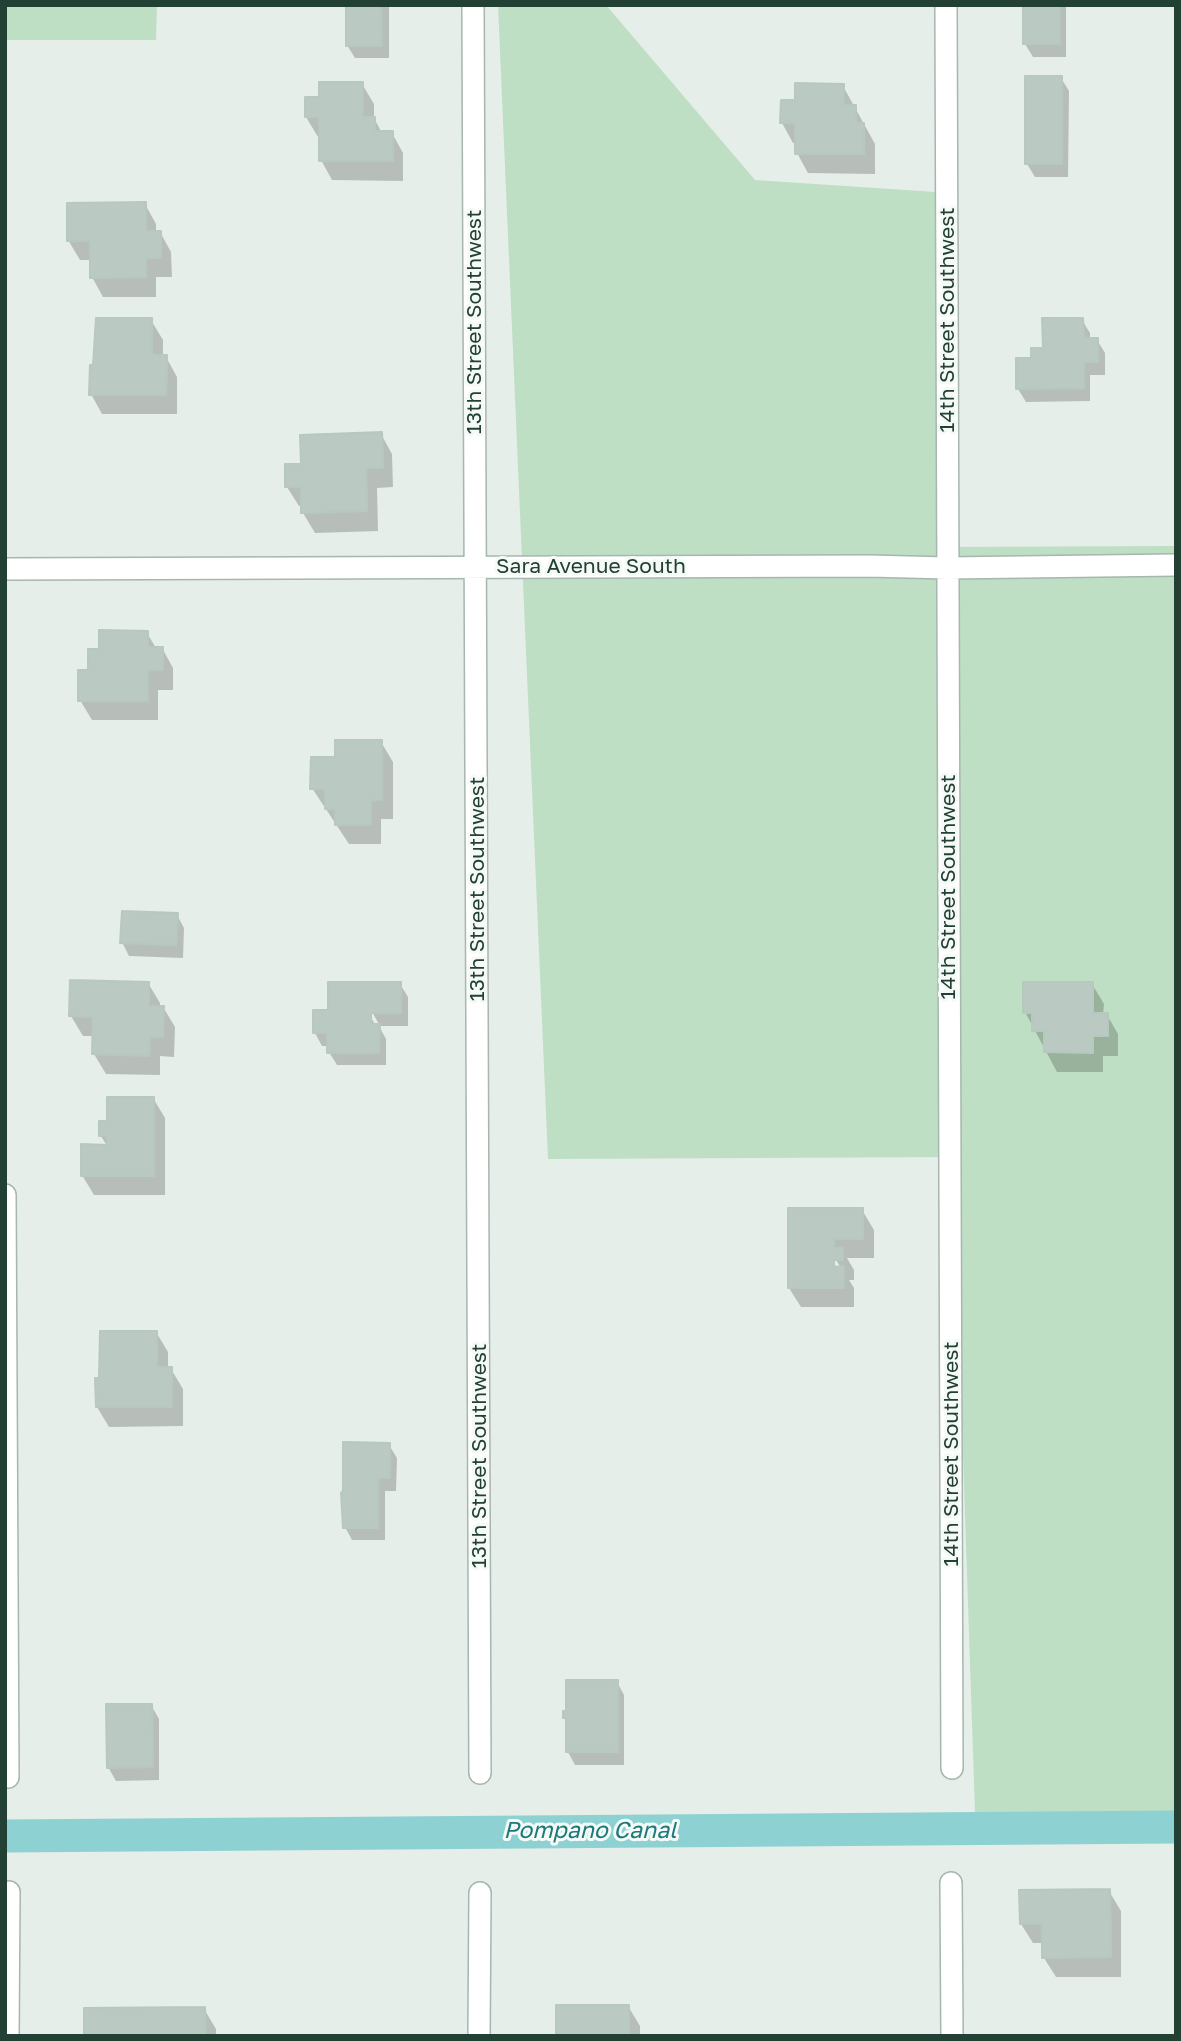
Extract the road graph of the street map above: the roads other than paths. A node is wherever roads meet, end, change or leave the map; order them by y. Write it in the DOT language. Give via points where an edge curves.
graph roads {
  1 [pos="472,5"];
  2 [pos="946,5"];
  3 [pos="1176,565"];
  4 [pos="475,567"];
  5 [pos="947,568"];
  6 [pos="5,569"];
  7 [pos="5,1195"];
  8 [pos="952,1768"];
  9 [pos="480,1773"];
  10 [pos="8,1777"];
  11 [pos="951,1883"];
  12 [pos="9,1892"];
  13 [pos="480,1893"];
  14 [pos="8,2036"];
  15 [pos="479,2036"];
  16 [pos="952,2036"];
  1 -- 4 [label="street, 13th Street Southwest"];
  2 -- 5 [label="street, 14th Street Southwest"];
  3 -- 5 [label="street, Sara Avenue South"];
  4 -- 5 [label="street, Sara Avenue South"];
  4 -- 6 [label="street, Sara Avenue South"];
  4 -- 9 [label="street, 13th Street Southwest"];
  5 -- 8 [label="street, 14th Street Southwest"];
  7 -- 10 [label="street"];
  11 -- 16 [label="street"];
  12 -- 14 [label="street"];
  13 -- 15 [label="street"];
}
